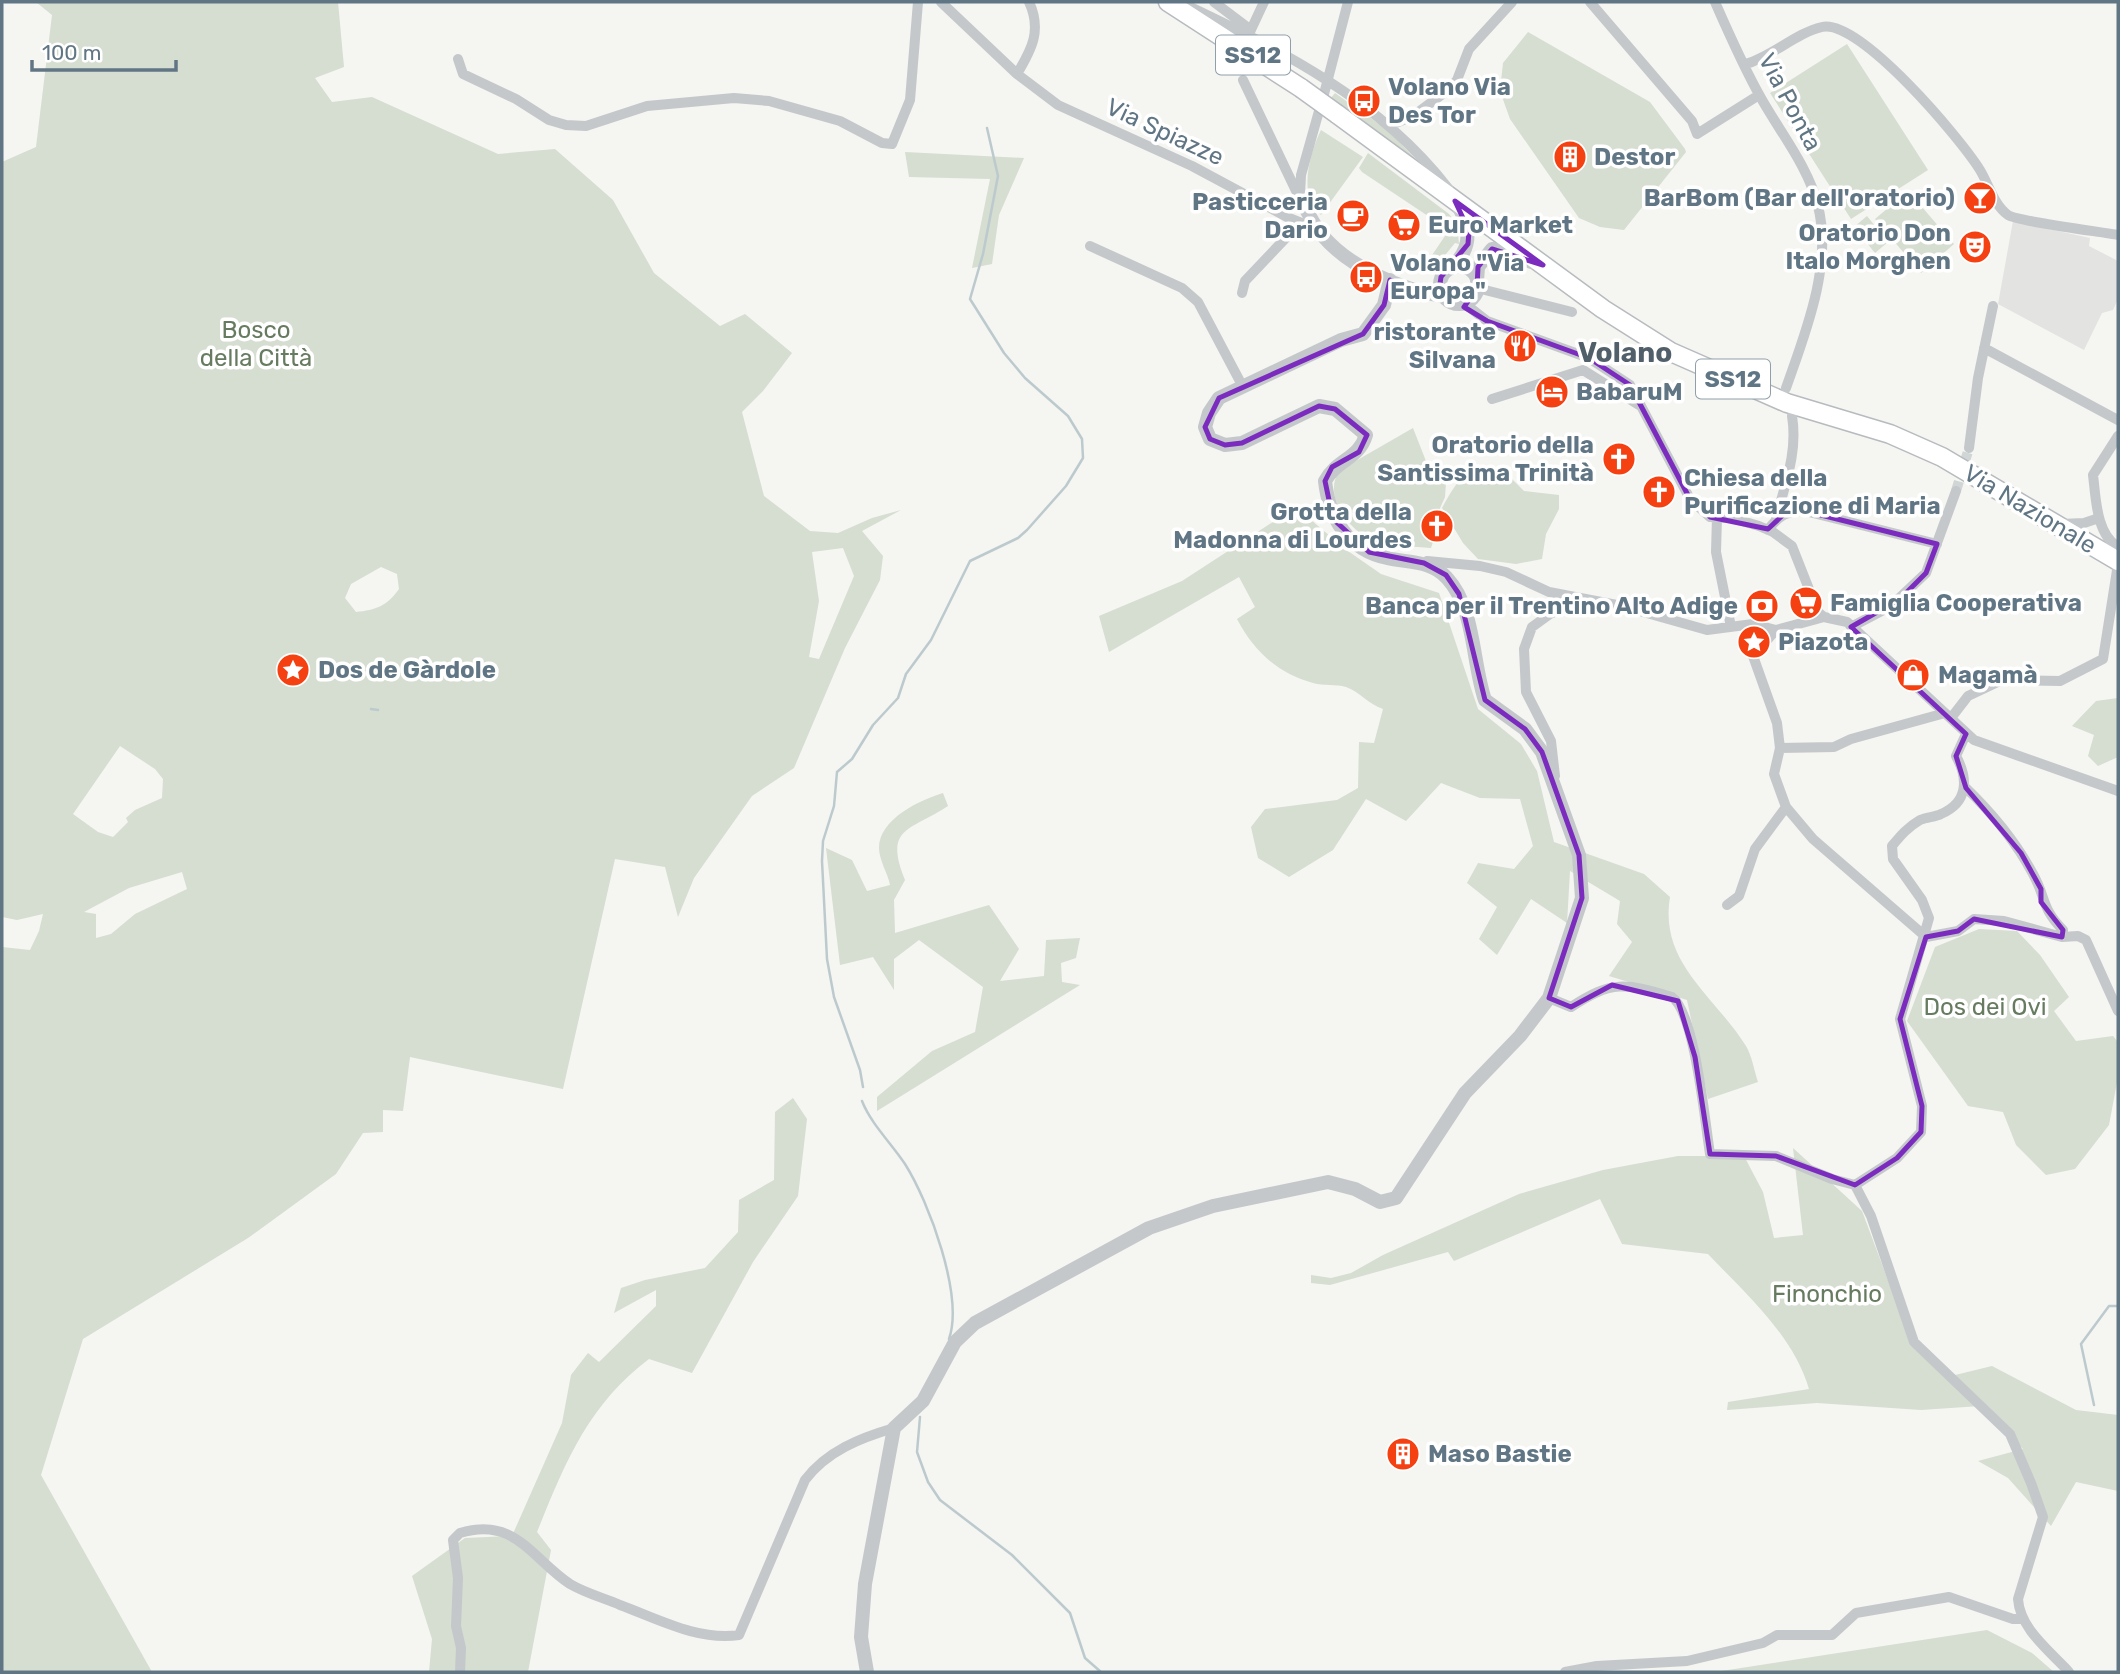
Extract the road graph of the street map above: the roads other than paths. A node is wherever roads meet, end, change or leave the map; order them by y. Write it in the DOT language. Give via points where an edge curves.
graph roads {
  1 [pos="918,2"];
  2 [pos="941,2"];
  3 [pos="1030,2"];
  4 [pos="1168,2"];
  5 [pos="1180,2"];
  6 [pos="1214,2"];
  7 [pos="1264,2"];
  8 [pos="1348,2"];
  9 [pos="1512,2"];
  10 [pos="1590,2"];
  11 [pos="1715,2"];
  12 [pos="1251,28"];
  13 [pos="458,59"];
  14 [pos="1746,64"];
  15 [pos="1017,74"];
  16 [pos="1329,79"];
  17 [pos="1243,80"];
  18 [pos="1324,94"];
  19 [pos="1759,95"];
  20 [pos="1328,112"];
  21 [pos="1389,126"];
  22 [pos="1299,197"];
  23 [pos="1455,201"];
  24 [pos="1300,223"];
  25 [pos="1319,230"];
  26 [pos="2118,235"];
  27 [pos="1090,246"];
  28 [pos="1542,265"];
  29 [pos="1447,272"];
  30 [pos="1390,280"];
  31 [pos="1477,284"];
  32 [pos="1407,286"];
  33 [pos="1242,293"];
  34 [pos="1443,296"];
  35 [pos="1464,303"];
  36 [pos="1993,306"];
  37 [pos="1572,312"];
  38 [pos="1984,348"];
  39 [pos="1243,387"];
  40 [pos="1786,388"];
  41 [pos="1492,399"];
  42 [pos="1639,405"];
  43 [pos="1792,416"];
  44 [pos="2118,420"];
  45 [pos="2118,436"];
  46 [pos="1969,448"];
  47 [pos="1956,491"];
  48 [pos="1717,517"];
  49 [pos="2099,518"];
  50 [pos="1776,519"];
  51 [pos="2054,524"];
  52 [pos="1768,530"];
  53 [pos="1937,544"];
  54 [pos="2118,547"];
  55 [pos="1410,560"];
  56 [pos="2118,562"];
  57 [pos="1586,599"];
  58 [pos="1824,617"];
  59 [pos="1731,627"];
  60 [pos="1852,627"];
  61 [pos="1776,630"];
  62 [pos="1948,716"];
  63 [pos="1966,734"];
  64 [pos="1780,748"];
  65 [pos="1966,788"];
  66 [pos="1553,790"];
  67 [pos="2118,791"];
  68 [pos="1786,807"];
  69 [pos="1727,905"];
  70 [pos="1926,937"];
  71 [pos="2062,937"];
  72 [pos="1549,998"];
  73 [pos="2118,1011"];
  74 [pos="1855,1185"];
  75 [pos="894,1429"];
  76 [pos="2023,1619"];
  77 [pos="460,1672"];
  78 [pos="867,1672"];
  79 [pos="1565,1672"];
  80 [pos="2069,1672"];
  1 -- 13 [label="street" via="909,100 892,144 840,121 769,102 734,98 647,106 586,126 566,125 548,120 463,74"];
  2 -- 15 [label="street, Via Spiazze"];
  3 -- 15 [label="street" via="1036,36"];
  4 -- 20 [label="main road, SS12, bridge" via="1301,88"];
  5 -- 12 [label="street"];
  6 -- 12 [label="street"];
  7 -- 12 [label="street"];
  8 -- 16 [label="street"];
  9 -- 21 [label="street" via="1469,49 1448,90 1413,116"];
  10 -- 19 [label="street" via="1692,121 1697,134"];
  11 -- 14 [label="street, Via Ponta"];
  12 -- 16 [label="street"];
  14 -- 19 [label="street, Via Ponta"];
  14 -- 26 [label="street" via="1824,26 1844,29 1863,42 1949,130 2009,216"];
  15 -- 24 [label="street, Via Spiazze" via="1058,105 1192,166"];
  16 -- 18 [label="street"];
  16 -- 21 [label="street"];
  17 -- 22 [label="street"];
  19 -- 40 [label="street, Via Ponta" via="1808,182 1818,205 1822,236 1812,303"];
  20 -- 22 [label="street" via="1301,175"];
  20 -- 23 [label="main road, SS12"];
  21 -- 23 [label="street" via="1438,176"];
  22 -- 25 [label="street"];
  23 -- 28 [label="main road, SS12"];
  23 -- 29 [label="street" via="1469,231 1464,256"];
  24 -- 25 [label="street, Via Spiazze"];
  24 -- 33 [label="street" via="1245,281"];
  25 -- 30 [label="street" via="1353,260"];
  27 -- 39 [label="street" via="1182,288 1198,302"];
  28 -- 31 [label="street" via="1492,249 1478,267"];
  28 -- 51 [label="main road, Via Nazionale / SS12" via="1671,352 1787,403 1890,434 1941,457"];
  29 -- 31 [label="street" via="1465,267"];
  29 -- 32 [label="street"];
  29 -- 34 [label="street" via="1440,287"];
  30 -- 32 [label="street"];
  30 -- 39 [label="street" via="1384,305 1363,334"];
  31 -- 35 [label="street"];
  31 -- 37 [label="street"];
  32 -- 34 [label="street"];
  34 -- 35 [label="street"];
  35 -- 42 [label="street" via="1487,321 1604,366 1630,385"];
  36 -- 38 [label="street"];
  38 -- 44 [label="street"];
  38 -- 46 [label="street"];
  39 -- 55 [label="street" via="1219,398 1209,413 1205,427 1210,439 1225,445 1242,443 1319,406 1335,410 1366,435 1359,452 1332,467 1325,481 1333,519 1346,537 1369,552"];
  41 -- 42 [label="street" via="1583,370"];
  42 -- 48 [label="street" via="1690,499 1710,517"];
  43 -- 50 [label="street" via="1791,467"];
  45 -- 49 [label="street" via="2093,475"];
  47 -- 53 [label="street"];
  48 -- 52 [label="street"];
  48 -- 59 [label="street" via="1716,552"];
  49 -- 51 [label="street"];
  49 -- 54 [label="street"];
  50 -- 52 [label="street"];
  50 -- 53 [label="street" via="1792,510 1805,511"];
  51 -- 56 [label="main road, Via Nazionale / SS12"];
  52 -- 58 [label="street" via="1792,546"];
  53 -- 60 [label="street" via="1926,573 1900,599"];
  55 -- 57 [label="street" via="1480,566 1506,572 1549,592"];
  55 -- 66 [label="street" via="1446,575 1460,594 1485,700 1525,729 1542,752"];
  56 -- 62 [label="street" via="2103,659 2060,681 2002,680 1968,696"];
  57 -- 59 [label="street" via="1707,630"];
  57 -- 66 [label="street" via="1532,627 1524,649 1525,692 1551,741"];
  58 -- 60 [label="street"];
  58 -- 61 [label="street"];
  59 -- 61 [label="street" via="1753,624"];
  60 -- 62 [label="street"];
  61 -- 64 [label="street" via="1753,656 1777,723"];
  62 -- 63 [label="street"];
  62 -- 64 [label="street" via="1834,747"];
  63 -- 65 [label="street" via="1956,756 1965,773"];
  63 -- 67 [label="street"];
  64 -- 68 [label="street" via="1774,774"];
  65 -- 70 [label="street" via="1954,806 1922,819 1892,846 1894,859 1929,918"];
  65 -- 71 [label="street" via="1995,816 2021,853 2041,889 2041,902 2063,930"];
  66 -- 72 [label="street" via="1579,855 1582,898"];
  68 -- 69 [label="street" via="1755,849 1739,895"];
  68 -- 70 [label="street" via="1813,839"];
  70 -- 71 [label="street" via="1958,932 1974,919 2004,921"];
  70 -- 74 [label="street" via="1900,1019 1922,1106 1921,1132 1896,1158"];
  71 -- 73 [label="street" via="2086,940"];
  72 -- 74 [label="street" via="1571,1007 1612,985 1672,997 1682,1010 1695,1057 1710,1154 1776,1156"];
  72 -- 75 [label="street" via="1520,1037 1465,1093 1396,1198 1380,1202 1328,1182 1213,1206 1149,1228 962,1333 923,1401"];
  74 -- 76 [label="street" via="1871,1216 1914,1342 2010,1434 2031,1483 2043,1517 2018,1599"];
  75 -- 77 [label="street" via="841,1448 817,1464 805,1480 739,1634 670,1626 572,1585 521,1540 489,1530 460,1533 453,1540"];
  75 -- 78 [label="street" via="865,1584 861,1637"];
  76 -- 79 [label="street" via="1949,1597 1856,1613 1832,1635 1777,1635 1763,1643 1687,1661"];
  76 -- 80 [label="street"];
}
